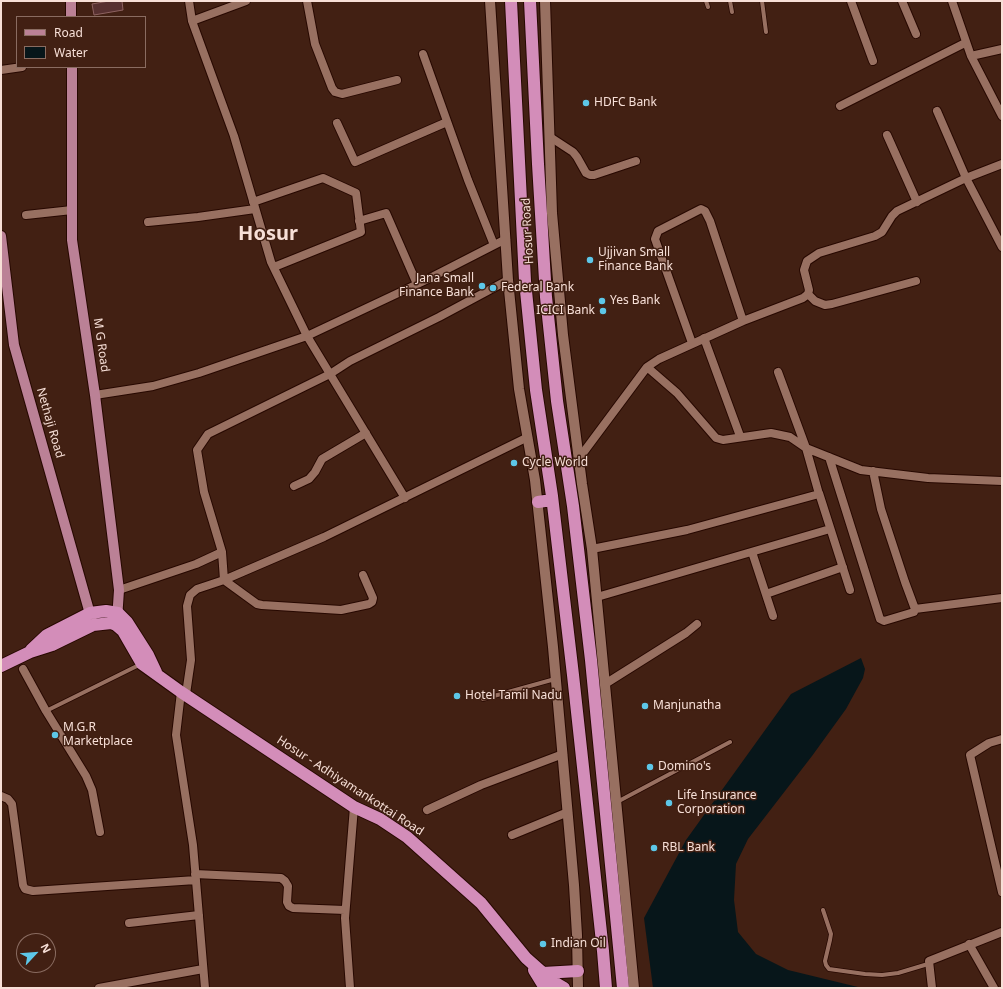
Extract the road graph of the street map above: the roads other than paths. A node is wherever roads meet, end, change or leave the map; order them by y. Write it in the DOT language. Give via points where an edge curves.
graph roads {
  1 [pos="71,1"];
  2 [pos="189,1"];
  3 [pos="246,1"];
  4 [pos="306,1"];
  5 [pos="490,1"];
  6 [pos="511,1"];
  7 [pos="530,1"];
  8 [pos="545,1"];
  9 [pos="706,1"];
  10 [pos="730,1"];
  11 [pos="762,1"];
  12 [pos="851,1"];
  13 [pos="902,1"];
  14 [pos="952,1"];
  15 [pos="708,8"];
  16 [pos="732,12"];
  17 [pos="71,16"];
  18 [pos="192,21"];
  19 [pos="766,32"];
  20 [pos="916,34"];
  21 [pos="965,43"];
  22 [pos="1002,49"];
  23 [pos="423,54"];
  24 [pos="971,56"];
  25 [pos="873,61"];
  26 [pos="16,68"];
  27 [pos="72,68"];
  28 [pos="1,70"];
  29 [pos="397,80"];
  30 [pos="840,106"];
  31 [pos="937,112"];
  32 [pos="1002,116"];
  33 [pos="448,122"];
  34 [pos="337,123"];
  35 [pos="887,135"];
  36 [pos="550,137"];
  37 [pos="636,161"];
  38 [pos="1002,164"];
  39 [pos="966,178"];
  40 [pos="917,202"];
  41 [pos="254,205"];
  42 [pos="72,210"];
  43 [pos="26,215"];
  44 [pos="359,221"];
  45 [pos="148,222"];
  46 [pos="1,236"];
  47 [pos="506,239"];
  48 [pos="494,245"];
  49 [pos="1002,247"];
  50 [pos="2,251"];
  51 [pos="274,267"];
  52 [pos="508,280"];
  53 [pos="916,281"];
  54 [pos="418,284"];
  55 [pos="808,294"];
  56 [pos="743,321"];
  57 [pos="307,336"];
  58 [pos="704,338"];
  59 [pos="692,343"];
  60 [pos="647,367"];
  61 [pos="778,372"];
  62 [pos="330,374"];
  63 [pos="95,395"];
  64 [pos="366,433"];
  65 [pos="740,436"];
  66 [pos="528,437"];
  67 [pos="806,448"];
  68 [pos="580,457"];
  69 [pos="829,457"];
  70 [pos="873,471"];
  71 [pos="1002,481"];
  72 [pos="294,486"];
  73 [pos="819,493"];
  74 [pos="405,498"];
  75 [pos="552,498"];
  76 [pos="538,502"];
  77 [pos="577,507"];
  78 [pos="830,529"];
  79 [pos="592,549"];
  80 [pos="222,552"];
  81 [pos="752,552"];
  82 [pos="843,567"];
  83 [pos="362,575"];
  84 [pos="224,580"];
  85 [pos="119,590"];
  86 [pos="850,590"];
  87 [pos="766,594"];
  88 [pos="596,597"];
  89 [pos="1002,598"];
  90 [pos="915,609"];
  91 [pos="90,613"];
  92 [pos="118,613"];
  93 [pos="773,616"];
  94 [pos="697,624"];
  95 [pos="93,625"];
  96 [pos="116,625"];
  97 [pos="30,652"];
  98 [pos="142,664"];
  99 [pos="1,666"];
  100 [pos="23,669"];
  101 [pos="158,675"];
  102 [pos="556,679"];
  103 [pos="605,684"];
  104 [pos="184,693"];
  105 [pos="483,699"];
  106 [pos="46,711"];
  107 [pos="1002,739"];
  108 [pos="730,742"];
  109 [pos="563,754"];
  110 [pos="1,796"];
  111 [pos="616,802"];
  112 [pos="354,807"];
  113 [pos="426,810"];
  114 [pos="568,812"];
  115 [pos="100,832"];
  116 [pos="512,835"];
  117 [pos="196,877"];
  118 [pos="1002,892"];
  119 [pos="345,910"];
  120 [pos="823,910"];
  121 [pos="199,915"];
  122 [pos="129,923"];
  123 [pos="1002,932"];
  124 [pos="969,944"];
  125 [pos="526,958"];
  126 [pos="928,964"];
  127 [pos="203,969"];
  128 [pos="578,971"];
  129 [pos="543,973"];
  130 [pos="99,988"];
  131 [pos="205,988"];
  132 [pos="350,988"];
  133 [pos="545,988"];
  134 [pos="564,988"];
  135 [pos="578,988"];
  136 [pos="606,988"];
  137 [pos="623,988"];
  138 [pos="634,988"];
  139 [pos="932,988"];
  140 [pos="994,988"];
  1 -- 17 [label="main road"];
  2 -- 18 [label="street"];
  3 -- 18 [label="street"];
  4 -- 29 [label="street" via="315,44 335,92 342,94"];
  5 -- 47 [label="street"];
  6 -- 75 [label="highway, Hosur Road" via="525,281 536,390"];
  7 -- 77 [label="highway, Hosur Road" via="546,297 556,401"];
  8 -- 36 [label="street"];
  9 -- 15 [label="lane"];
  10 -- 16 [label="lane"];
  11 -- 19 [label="lane"];
  12 -- 25 [label="street"];
  13 -- 20 [label="street"];
  14 -- 21 [label="street"];
  18 -- 41 [label="street" via="234,136"];
  21 -- 24 [label="street"];
  21 -- 30 [label="street"];
  22 -- 24 [label="street"];
  23 -- 33 [label="street"];
  24 -- 32 [label="street"];
  26 -- 28 [label="street"];
  27 -- 42 [label="main road, M G Road"];
  31 -- 39 [label="street"];
  33 -- 34 [label="street" via="355,162"];
  33 -- 48 [label="street"];
  35 -- 40 [label="street"];
  36 -- 37 [label="street" via="573,152 586,173 590,175"];
  36 -- 68 [label="street" via="552,213 563,335"];
  38 -- 39 [label="street"];
  39 -- 40 [label="street"];
  39 -- 49 [label="street"];
  40 -- 55 [label="street" via="897,211 882,232 875,236 819,253 808,261 804,270"];
  41 -- 44 [label="street" via="323,178 356,193"];
  41 -- 45 [label="street" via="198,217"];
  41 -- 51 [label="street"];
  42 -- 43 [label="street"];
  42 -- 63 [label="main road, M G Road" via="72,240"];
  44 -- 51 [label="street" via="361,232"];
  44 -- 54 [label="street" via="386,213"];
  46 -- 50 [label="main road, Nethaji Road"];
  47 -- 48 [label="street"];
  47 -- 52 [label="street"];
  48 -- 54 [label="street"];
  50 -- 91 [label="main road, Nethaji Road" via="14,345"];
  51 -- 57 [label="street"];
  52 -- 62 [label="street" via="350,361"];
  52 -- 66 [label="street" via="519,389"];
  53 -- 55 [label="street" via="825,305 815,301"];
  54 -- 57 [label="street"];
  55 -- 56 [label="street"];
  56 -- 58 [label="street"];
  56 -- 59 [label="street" via="710,221 705,210 701,209 658,231 655,239"];
  57 -- 62 [label="street"];
  57 -- 63 [label="street" via="153,386"];
  58 -- 59 [label="street"];
  58 -- 65 [label="street"];
  59 -- 60 [label="street"];
  60 -- 65 [label="street" via="677,393 716,438 722,440"];
  60 -- 68 [label="street"];
  61 -- 67 [label="street"];
  62 -- 64 [label="street"];
  62 -- 80 [label="street" via="208,434 197,450 204,492"];
  63 -- 85 [label="main road, M G Road"];
  64 -- 72 [label="street" via="322,459 309,479"];
  64 -- 74 [label="street"];
  65 -- 67 [label="street" via="771,433 790,437"];
  66 -- 74 [label="street"];
  66 -- 76 [label="street"];
  67 -- 69 [label="street"];
  67 -- 73 [label="street"];
  68 -- 77 [label="street"];
  69 -- 70 [label="street" via="861,470"];
  69 -- 90 [label="street" via="880,619 884,621 914,612"];
  70 -- 71 [label="street" via="928,478"];
  70 -- 90 [label="street" via="881,509"];
  73 -- 78 [label="street"];
  73 -- 79 [label="street" via="687,530"];
  74 -- 84 [label="street" via="324,537"];
  75 -- 76 [label="highway"];
  75 -- 136 [label="highway, Hosur Road"];
  76 -- 102 [label="street"];
  77 -- 79 [label="street"];
  77 -- 137 [label="highway, Hosur Road"];
  78 -- 81 [label="street"];
  78 -- 82 [label="street"];
  79 -- 88 [label="street"];
  80 -- 84 [label="street"];
  80 -- 85 [label="street" via="196,564"];
  81 -- 87 [label="street"];
  81 -- 88 [label="street"];
  82 -- 86 [label="street"];
  82 -- 87 [label="street"];
  83 -- 84 [label="street" via="373,598 372,602 341,610 257,604"];
  84 -- 104 [label="street" via="197,589 190,595 187,606 191,660"];
  85 -- 92 [label="main road, M G Road"];
  87 -- 93 [label="street"];
  88 -- 103 [label="street"];
  89 -- 90 [label="street"];
  91 -- 92 [label="highway"];
  91 -- 95 [label="main road, Nethaji Road"];
  91 -- 97 [label="highway" via="47,635"];
  92 -- 96 [label="main road, M G Road"];
  92 -- 101 [label="highway, Hosur - Adhiyamankottai Road" via="130,627"];
  94 -- 103 [label="street"];
  95 -- 96 [label="highway"];
  95 -- 97 [label="highway" via="52,645"];
  96 -- 98 [label="highway, Hosur - Adhiyamankottai Road" via="123,631"];
  97 -- 99 [label="highway"];
  98 -- 101 [label="highway, Hosur - Adhiyamankottai Road"];
  98 -- 106 [label="lane"];
  100 -- 106 [label="street"];
  101 -- 104 [label="highway, Hosur - Adhiyamankottai Road"];
  102 -- 105 [label="lane"];
  102 -- 109 [label="street"];
  103 -- 111 [label="street"];
  104 -- 112 [label="highway, Hosur - Adhiyamankottai Road"];
  104 -- 117 [label="street" via="176,735"];
  106 -- 115 [label="street" via="86,776 92,790"];
  107 -- 118 [label="street" via="989,743 970,756"];
  108 -- 111 [label="lane"];
  109 -- 113 [label="street" via="481,785"];
  109 -- 114 [label="street"];
  110 -- 117 [label="street" via="12,804 25,889 33,891"];
  111 -- 138 [label="street"];
  112 -- 119 [label="street"];
  112 -- 125 [label="highway, Hosur - Adhiyamankottai Road" via="380,819 407,837 481,904"];
  114 -- 116 [label="street"];
  114 -- 128 [label="street"];
  117 -- 119 [label="street" via="282,878 288,886 289,906"];
  117 -- 121 [label="street"];
  119 -- 132 [label="street"];
  120 -- 126 [label="lane" via="831,934 825,961 829,969 882,975"];
  121 -- 122 [label="street"];
  121 -- 127 [label="street"];
  123 -- 124 [label="street"];
  124 -- 126 [label="street" via="930,959"];
  124 -- 140 [label="street"];
  125 -- 129 [label="highway, Hosur - Adhiyamankottai Road"];
  125 -- 133 [label="highway"];
  126 -- 139 [label="street"];
  127 -- 130 [label="street"];
  127 -- 131 [label="street"];
  128 -- 129 [label="highway"];
  128 -- 135 [label="street"];
  129 -- 134 [label="highway, Hosur - Adhiyamankottai Road"];
}
